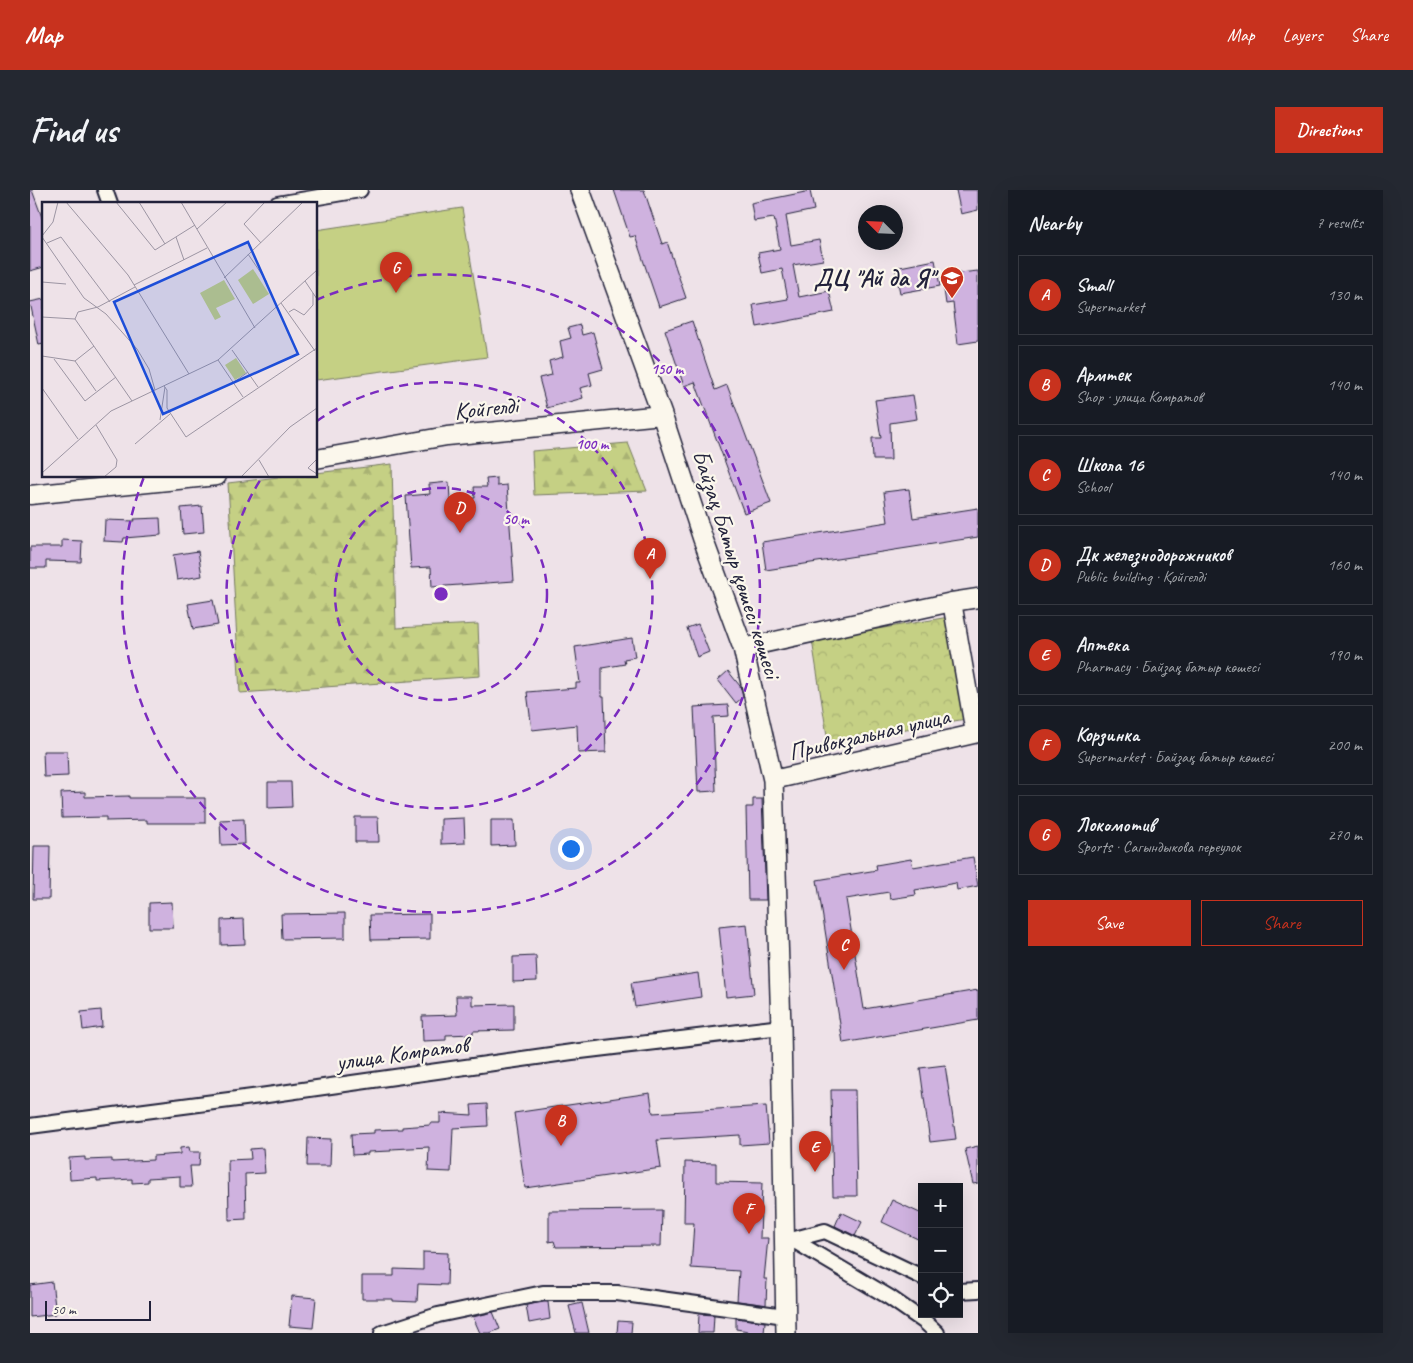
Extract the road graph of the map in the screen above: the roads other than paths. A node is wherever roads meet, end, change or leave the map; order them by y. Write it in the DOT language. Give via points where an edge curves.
graph roads {
  1 [pos="105,190"];
  2 [pos="360,190"];
  3 [pos="580,190"];
  4 [pos="109,202"];
  5 [pos="289,202"];
  6 [pos="662,415"];
  7 [pos="318,459"];
  8 [pos="200,478"];
  9 [pos="30,495"];
  10 [pos="978,598"];
  11 [pos="952,602"];
  12 [pos="743,648"];
  13 [pos="977,733"];
  14 [pos="773,780"];
  15 [pos="781,1028"];
  16 [pos="30,1126"];
  17 [pos="788,1241"];
  18 [pos="918,1275"];
  19 [pos="978,1290"];
  20 [pos="963,1291"];
  21 [pos="786,1324"];
  22 [pos="382,1333"];
  23 [pos="937,1333"];
  1 -- 4 [label="street"];
  2 -- 5 [label="street"];
  3 -- 6 [label="main road, Байзақ Батыр қөшесі көшесі"];
  6 -- 7 [label="street, Қойгелді" via="447,436"];
  6 -- 12 [label="main road, Байзақ Батыр қөшесі көшесі"];
  8 -- 9 [label="street"];
  10 -- 11 [label="street"];
  11 -- 12 [label="street"];
  11 -- 13 [label="street, Привокзальная улица"];
  12 -- 14 [label="main road, Байзақ Батыр қөшесі көшесі"];
  13 -- 14 [label="street, Привокзальная улица"];
  14 -- 15 [label="main road, Байзақ Батыр қөшесі көшесі"];
  15 -- 16 [label="street, улица Комратов" via="572,1052"];
  15 -- 17 [label="main road, Байзақ Батыр қөшесі көшесі"];
  17 -- 18 [label="street" via="826,1231"];
  17 -- 21 [label="main road, Байзақ Батыр қөшесі көшесі"];
  17 -- 23 [label="street" via="889,1297"];
  19 -- 20 [label="street"];
  21 -- 22 [label="street" via="618,1293 543,1293 438,1315"];
}
